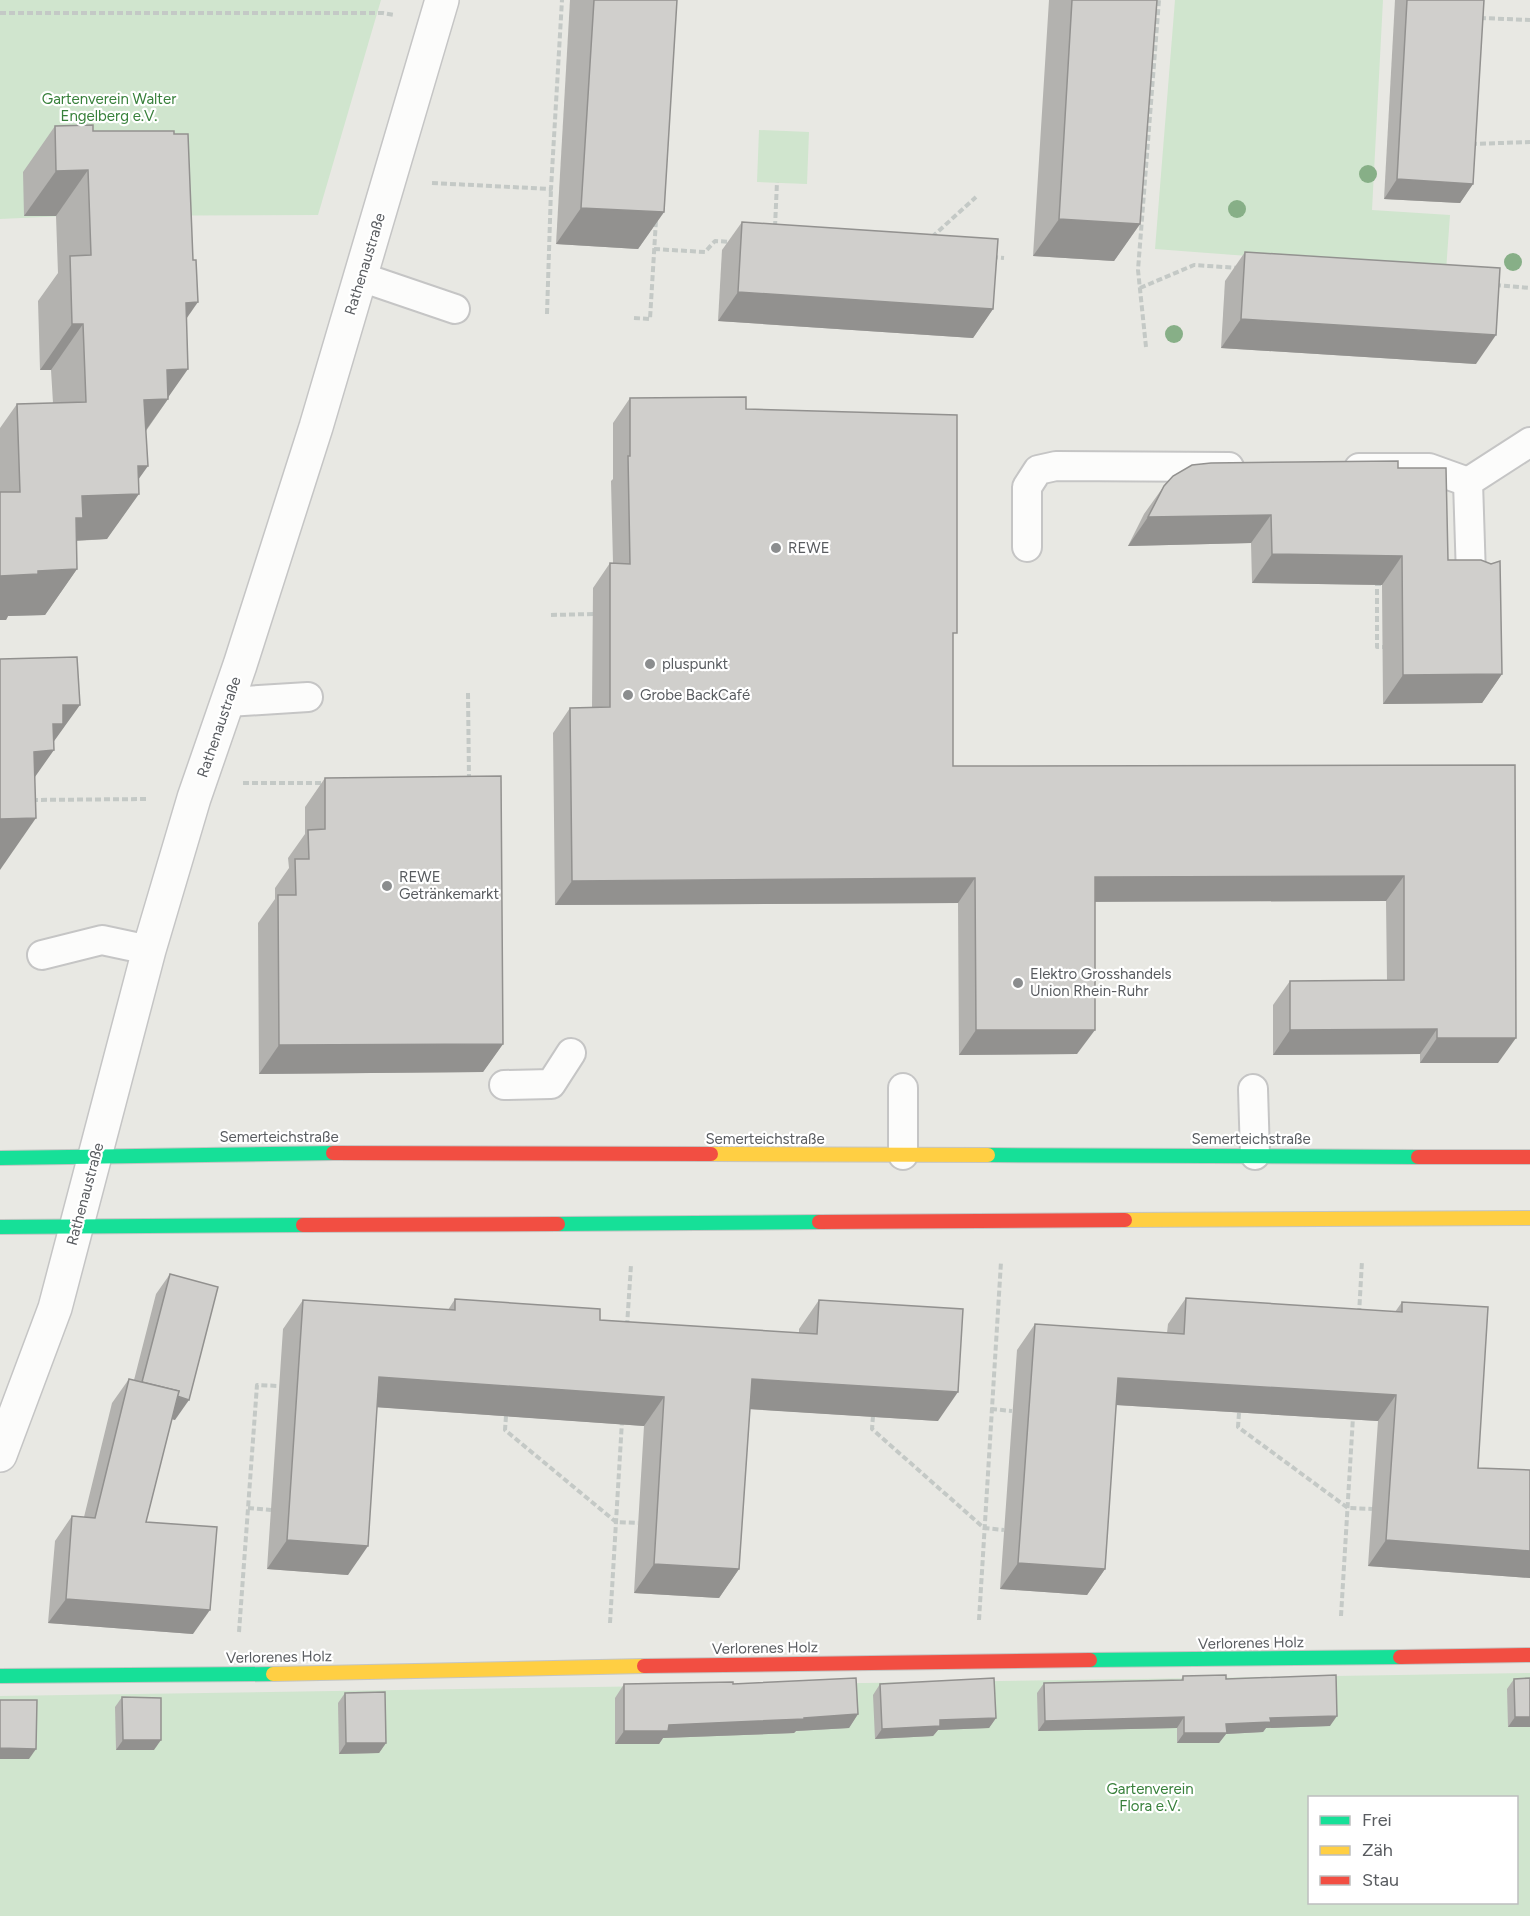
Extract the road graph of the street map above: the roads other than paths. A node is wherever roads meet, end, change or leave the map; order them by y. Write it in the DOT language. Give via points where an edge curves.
graph roads {
  1 [pos="439,11"];
  2 [pos="361,277"];
  3 [pos="455,309"];
  4 [pos="1530,442"];
  5 [pos="1254,467"];
  6 [pos="1336,467"];
  7 [pos="1468,482"];
  8 [pos="1028,547"];
  9 [pos="1471,576"];
  10 [pos="308,697"];
  11 [pos="228,702"];
  12 [pos="149,950"];
  13 [pos="42,955"];
  14 [pos="571,1053"];
  15 [pos="504,1085"];
  16 [pos="903,1088"];
  17 [pos="1253,1089"];
  18 [pos="96,1155"];
  19 [pos="903,1155"];
  20 [pos="1255,1155"];
  21 [pos="1530,1157"];
  22 [pos="0,1158"];
  23 [pos="1530,1218"];
  24 [pos="0,1227"];
  25 [pos="76,1227"];
  26 [pos="0,1455"];
  27 [pos="1530,1655"];
  28 [pos="0,1676"];
  1 -- 2 [label="street, Rathenaustraße"];
  2 -- 3 [label="lane"];
  2 -- 11 [label="street, Rathenaustraße"];
  4 -- 7 [label="lane"];
  5 -- 8 [label="lane" via="1056,465 1038,470 1027,487"];
  6 -- 7 [label="lane" via="1429,468"];
  7 -- 9 [label="lane"];
  10 -- 11 [label="lane"];
  11 -- 12 [label="street, Rathenaustraße"];
  12 -- 13 [label="lane" via="102,940"];
  12 -- 18 [label="street, Rathenaustraße"];
  14 -- 15 [label="lane" via="551,1084"];
  16 -- 19 [label="lane"];
  17 -- 20 [label="lane"];
  18 -- 19 [label="main road, Semerteichstraße"];
  18 -- 22 [label="main road, Semerteichstraße"];
  18 -- 25 [label="street, Rathenaustraße"];
  19 -- 20 [label="main road, Semerteichstraße"];
  20 -- 21 [label="main road, Semerteichstraße"];
  23 -- 25 [label="main road"];
  24 -- 25 [label="main road"];
  25 -- 26 [label="street, Rathenaustraße" via="55,1308"];
  27 -- 28 [label="main road, Verlorenes Holz"];
}
